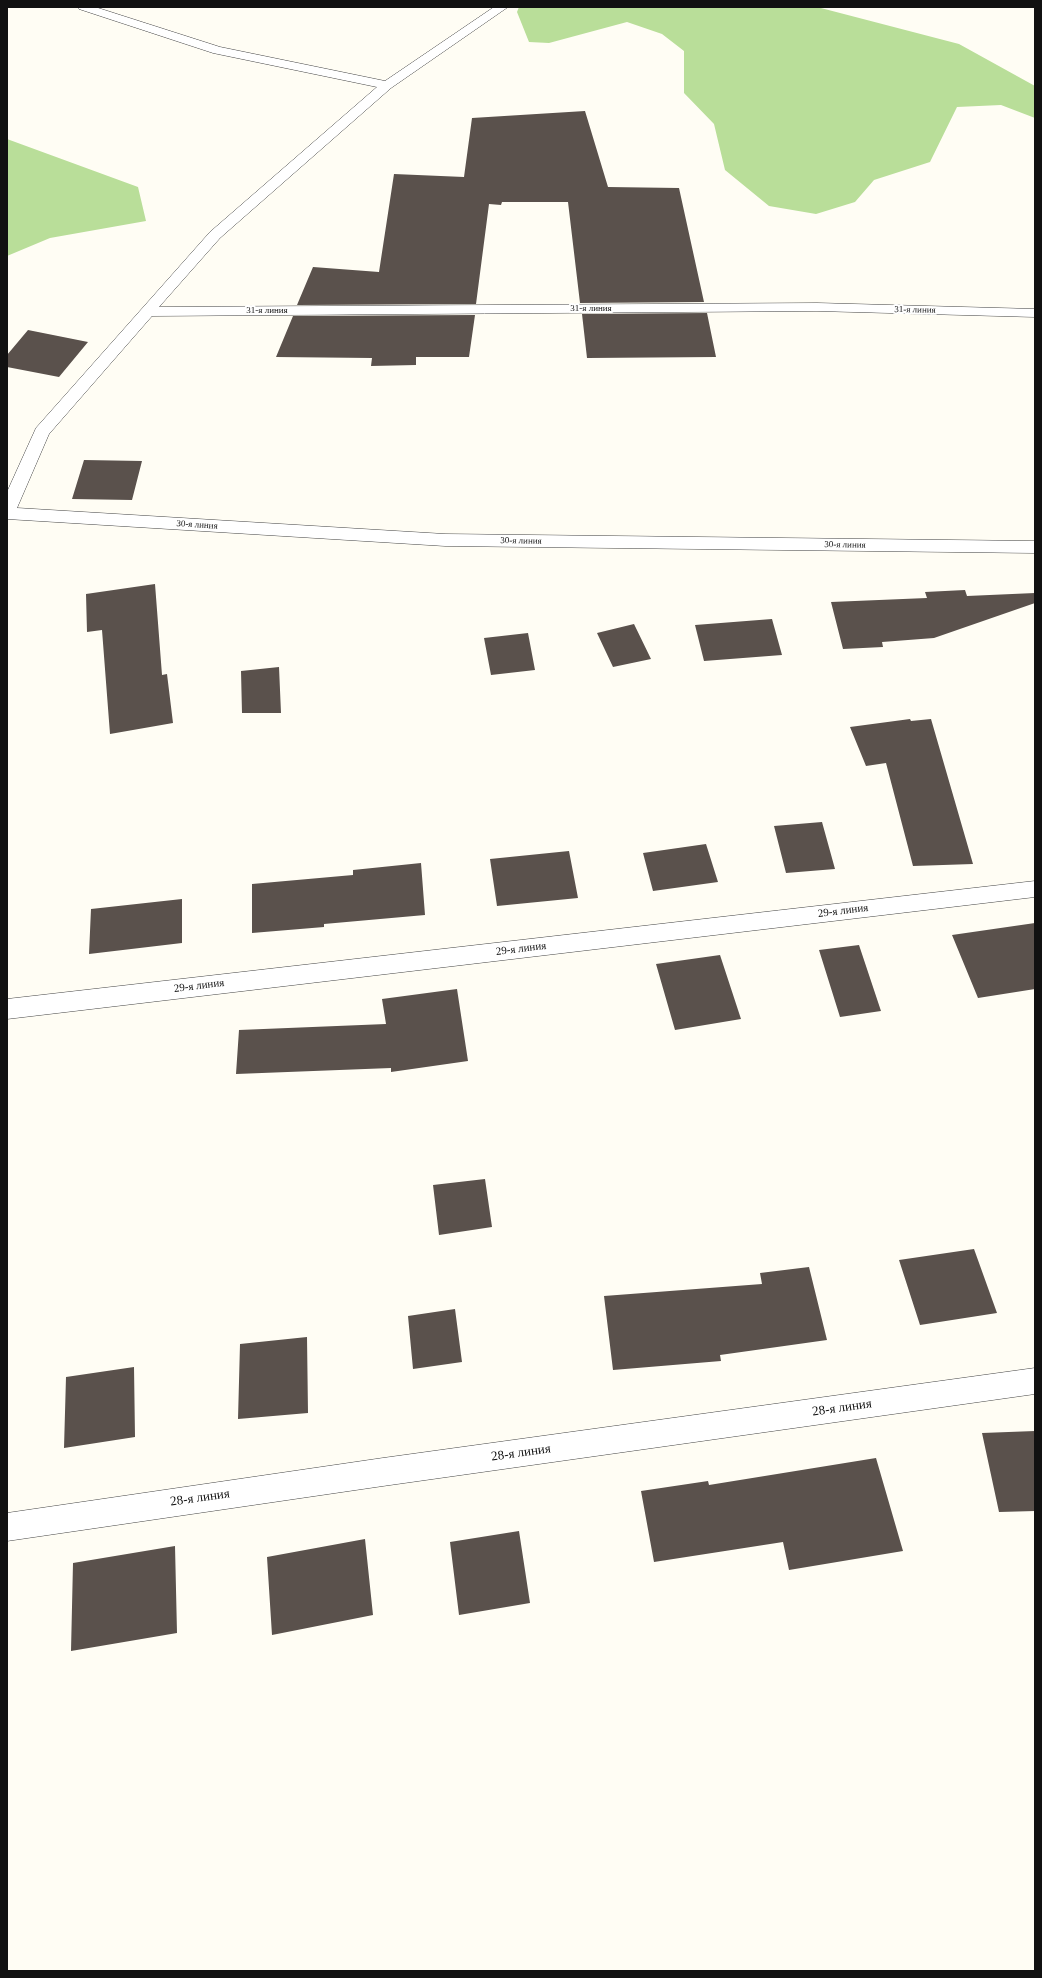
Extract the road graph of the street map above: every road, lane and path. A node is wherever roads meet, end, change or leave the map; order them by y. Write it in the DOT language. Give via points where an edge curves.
graph roads {
  1 [pos="83,7"];
  2 [pos="502,7"];
  3 [pos="387,85"];
  4 [pos="147,312"];
  5 [pos="1035,313"];
  6 [pos="7,512"];
  7 [pos="1035,547"];
  8 [pos="1035,889"];
  9 [pos="7,1009"];
  10 [pos="1035,1381"];
  11 [pos="7,1527"];
  1 -- 3 [label="street" via="217,50"];
  2 -- 3 [label="street"];
  3 -- 4 [label="street" via="215,235"];
  4 -- 5 [label="street, 31-я линия" via="817,307"];
  4 -- 6 [label="street" via="42,432"];
  6 -- 7 [label="street, 30-я линия" via="445,540"];
  8 -- 9 [label="street, 29-я линия"];
  10 -- 11 [label="street, 28-я линия"];
}
